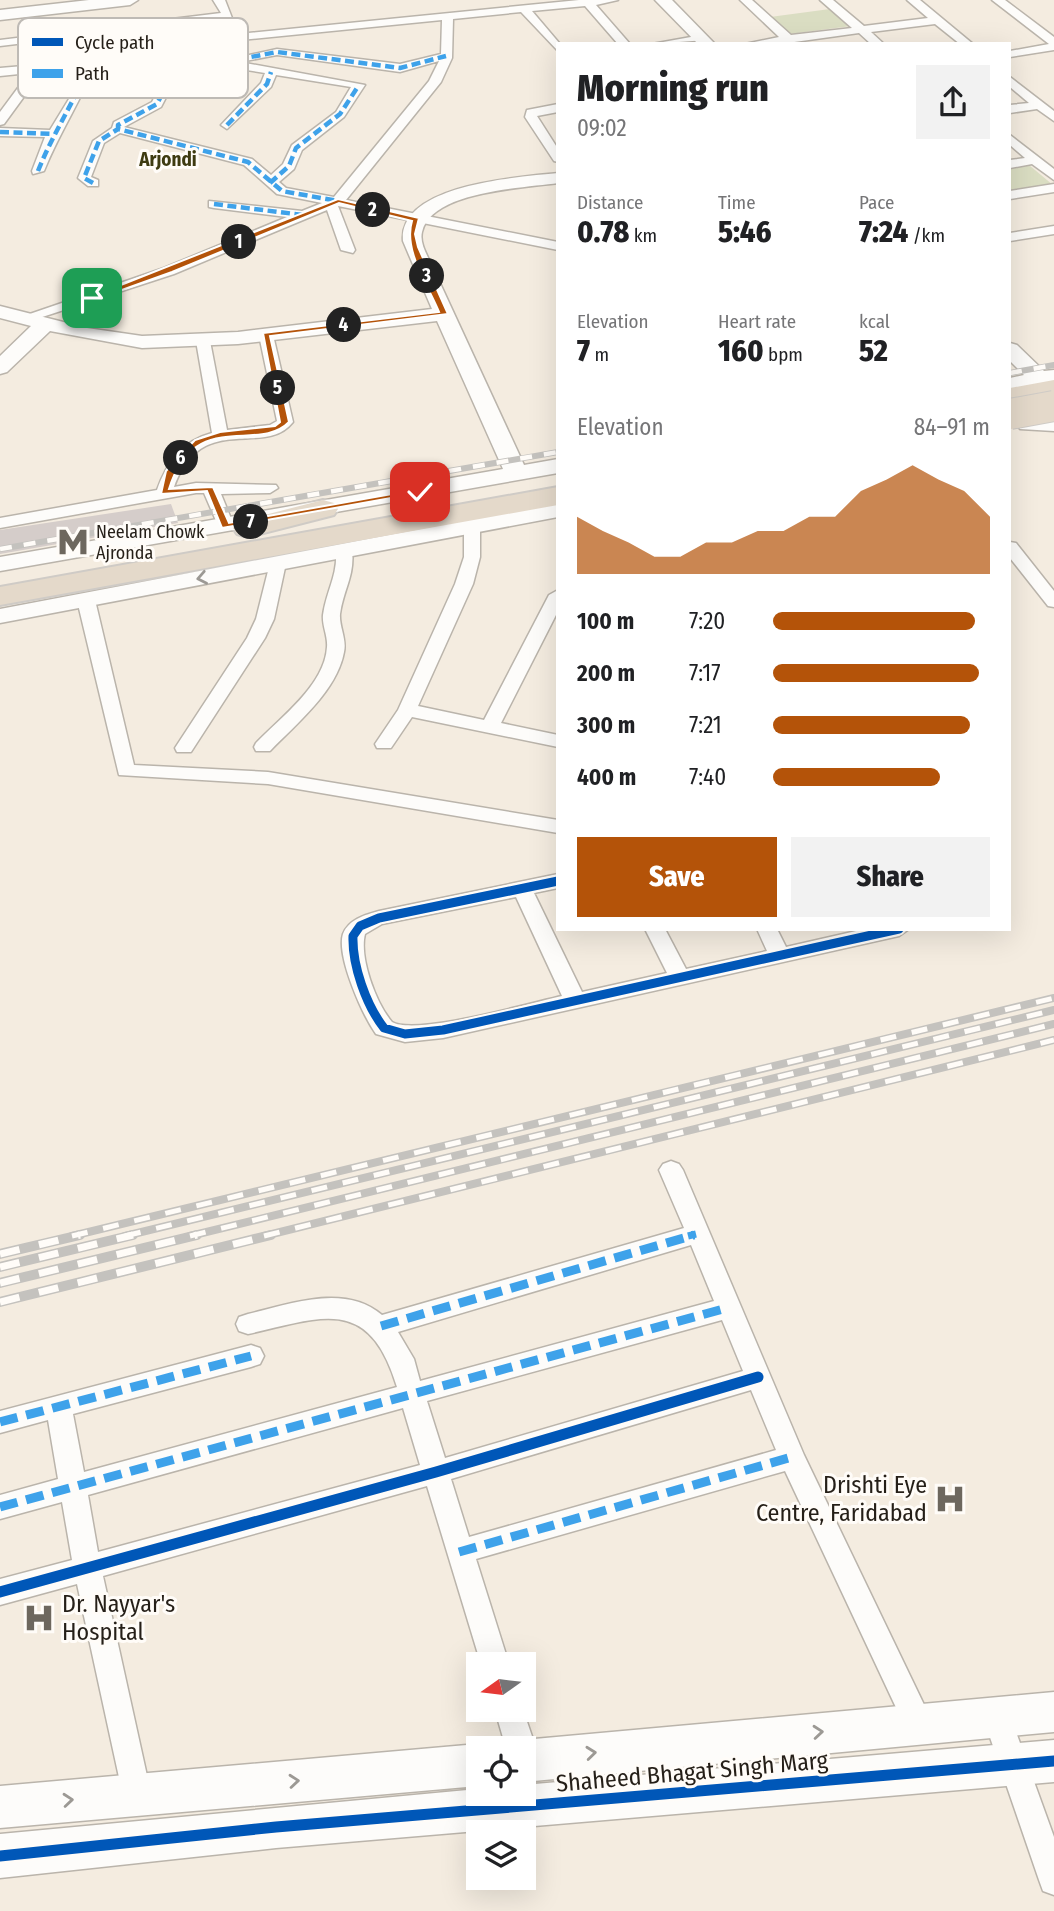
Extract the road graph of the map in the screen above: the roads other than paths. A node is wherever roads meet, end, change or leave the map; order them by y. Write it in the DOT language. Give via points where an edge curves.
graph roads {
  1 [pos="90,0"];
  2 [pos="130,0"];
  3 [pos="219,0"];
  4 [pos="612,0"];
  5 [pos="663,0"];
  6 [pos="746,0"];
  7 [pos="826,0"];
  8 [pos="913,0"];
  9 [pos="998,0"];
  10 [pos="588,3"];
  11 [pos="525,10"];
  12 [pos="0,13"];
  13 [pos="211,18"];
  14 [pos="447,18"];
  15 [pos="937,20"];
  16 [pos="1041,21"];
  17 [pos="1028,23"];
  18 [pos="860,30"];
  19 [pos="248,37"];
  20 [pos="788,39"];
  21 [pos="18,41"];
  22 [pos="704,41"];
  23 [pos="622,42"];
  24 [pos="766,42"];
  25 [pos="875,42"];
  26 [pos="964,42"];
  27 [pos="0,43"];
  28 [pos="1054,45"];
  29 [pos="556,46"];
  30 [pos="1011,54"];
  31 [pos="446,56"];
  32 [pos="248,58"];
  33 [pos="248,67"];
  34 [pos="18,69"];
  35 [pos="0,72"];
  36 [pos="271,72"];
  37 [pos="1011,84"];
  38 [pos="18,96"];
  39 [pos="76,98"];
  40 [pos="160,98"];
  41 [pos="556,107"];
  42 [pos="1045,107"];
  43 [pos="1011,109"];
  44 [pos="1054,117"];
  45 [pos="0,121"];
  46 [pos="227,125"];
  47 [pos="118,129"];
  48 [pos="0,132"];
  49 [pos="54,134"];
  50 [pos="551,137"];
  51 [pos="1011,140"];
  52 [pos="1035,160"];
  53 [pos="1011,164"];
  54 [pos="38,171"];
  55 [pos="1054,176"];
  56 [pos="556,178"];
  57 [pos="93,183"];
  58 [pos="270,183"];
  59 [pos="1054,188"];
  60 [pos="1011,195"];
  61 [pos="335,202"];
  62 [pos="215,204"];
  63 [pos="303,215"];
  64 [pos="416,220"];
  65 [pos="556,229"];
  66 [pos="1054,230"];
  67 [pos="511,236"];
  68 [pos="1011,237"];
  69 [pos="556,246"];
  70 [pos="348,250"];
  71 [pos="0,312"];
  72 [pos="444,314"];
  73 [pos="35,321"];
  74 [pos="266,335"];
  75 [pos="203,341"];
  76 [pos="1011,350"];
  77 [pos="4,361"];
  78 [pos="1049,381"];
  79 [pos="1011,384"];
  80 [pos="1011,396"];
  81 [pos="1011,405"];
  82 [pos="1054,406"];
  83 [pos="1054,422"];
  84 [pos="1015,423"];
  85 [pos="220,434"];
  86 [pos="556,466"];
  87 [pos="517,474"];
  88 [pos="556,477"];
  89 [pos="210,488"];
  90 [pos="270,488"];
  91 [pos="164,492"];
  92 [pos="556,496"];
  93 [pos="323,509"];
  94 [pos="556,510"];
  95 [pos="412,513"];
  96 [pos="0,523"];
  97 [pos="226,526"];
  98 [pos="472,526"];
  99 [pos="185,544"];
  100 [pos="1011,548"];
  101 [pos="344,551"];
  102 [pos="278,563"];
  103 [pos="0,564"];
  104 [pos="0,576"];
  105 [pos="0,596"];
  106 [pos="86,600"];
  107 [pos="1054,602"];
  108 [pos="0,616"];
  109 [pos="553,622"];
  110 [pos="407,709"];
  111 [pos="490,726"];
  112 [pos="556,741"];
  113 [pos="384,744"];
  114 [pos="263,747"];
  115 [pos="184,748"];
  116 [pos="556,827"];
  117 [pos="556,882"];
  118 [pos="523,890"];
  119 [pos="656,931"];
  120 [pos="768,931"];
  121 [pos="886,931"];
  122 [pos="780,955"];
  123 [pos="680,977"];
  124 [pos="575,1000"];
  125 [pos="671,1170"];
  126 [pos="695,1234"];
  127 [pos="727,1308"];
  128 [pos="248,1324"];
  129 [pos="381,1326"];
  130 [pos="251,1356"];
  131 [pos="758,1377"];
  132 [pos="413,1396"];
  133 [pos="59,1407"];
  134 [pos="0,1422"];
  135 [pos="792,1457"];
  136 [pos="436,1472"];
  137 [pos="74,1486"];
  138 [pos="0,1507"];
  139 [pos="459,1552"];
  140 [pos="88,1568"];
  141 [pos="0,1592"];
  142 [pos="491,1652"];
  143 [pos="1054,1712"];
  144 [pos="997,1717"];
  145 [pos="918,1723"];
  146 [pos="536,1755"];
  147 [pos="1054,1761"];
  148 [pos="1013,1764"];
  149 [pos="466,1766"];
  150 [pos="136,1794"];
  151 [pos="0,1807"];
  152 [pos="0,1856"];
  153 [pos="1054,1880"];
  1 -- 12 [label="street"];
  2 -- 12 [label="street"];
  3 -- 13 [label="street" via="228,16"];
  4 -- 10 [label="street"];
  5 -- 22 [label="street"];
  6 -- 20 [label="street"];
  7 -- 18 [label="street"];
  8 -- 15 [label="street"];
  9 -- 17 [label="street"];
  10 -- 11 [label="street"];
  10 -- 23 [label="street"];
  11 -- 14 [label="street"];
  11 -- 29 [label="street"];
  14 -- 19 [label="street"];
  14 -- 31 [label="street"];
  15 -- 18 [label="street"];
  15 -- 26 [label="street"];
  16 -- 17 [label="street"];
  17 -- 28 [label="street"];
  18 -- 20 [label="street"];
  18 -- 25 [label="street"];
  20 -- 24 [label="street"];
  21 -- 27 [label="street"];
  28 -- 30 [label="street"];
  31 -- 32 [label="street" via="400,68 277,52"];
  31 -- 61 [label="street" via="435,82"];
  33 -- 36 [label="street"];
  34 -- 35 [label="street"];
  36 -- 46 [label="street" via="267,84"];
  36 -- 58 [label="street" via="359,85 340,114 296,148 289,166"];
  37 -- 42 [label="street"];
  38 -- 45 [label="street"];
  39 -- 49 [label="street"];
  40 -- 47 [label="street"];
  41 -- 50 [label="street" via="531,113"];
  42 -- 43 [label="street"];
  42 -- 44 [label="street"];
  47 -- 57 [label="street" via="99,141 84,178"];
  47 -- 58 [label="street" via="248,162"];
  48 -- 49 [label="street"];
  49 -- 54 [label="street"];
  51 -- 52 [label="street"];
  52 -- 53 [label="street"];
  52 -- 55 [label="street"];
  56 -- 64 [label="street" via="456,194"];
  58 -- 61 [label="street" via="282,191"];
  59 -- 60 [label="street"];
  61 -- 63 [label="street"];
  61 -- 64 [label="street"];
  61 -- 70 [label="street"];
  62 -- 63 [label="street"];
  63 -- 73 [label="street"];
  64 -- 67 [label="street"];
  64 -- 72 [label="street" via="411,234"];
  65 -- 67 [label="street"];
  66 -- 68 [label="street"];
  67 -- 69 [label="street"];
  71 -- 73 [label="street"];
  72 -- 74 [label="street"];
  72 -- 87 [label="street"];
  73 -- 75 [label="street" via="104,338"];
  73 -- 77 [label="street"];
  74 -- 75 [label="street"];
  74 -- 85 [label="street" via="285,422 269,430"];
  75 -- 85 [label="street"];
  76 -- 78 [label="street"];
  78 -- 79 [label="street"];
  78 -- 80 [label="highway"];
  81 -- 84 [label="street" via="1019,416"];
  82 -- 84 [label="highway, bridge"];
  83 -- 84 [label="street"];
  85 -- 91 [label="street" via="191,447 170,471"];
  86 -- 87 [label="street"];
  87 -- 93 [label="street"];
  88 -- 95 [label="highway"];
  89 -- 90 [label="street"];
  89 -- 91 [label="street"];
  89 -- 97 [label="street"];
  91 -- 96 [label="street"];
  92 -- 95 [label="highway"];
  93 -- 97 [label="street"];
  93 -- 99 [label="highway"];
  94 -- 98 [label="street"];
  95 -- 99 [label="highway"];
  95 -- 105 [label="highway"];
  97 -- 103 [label="street"];
  98 -- 101 [label="street"];
  98 -- 110 [label="street" via="472,557 464,584"];
  99 -- 104 [label="highway"];
  100 -- 107 [label="street"];
  101 -- 102 [label="street"];
  101 -- 114 [label="street" via="346,576 331,619 336,650 331,665"];
  102 -- 106 [label="street, one-way"];
  102 -- 115 [label="street" via="256,638"];
  106 -- 108 [label="street"];
  106 -- 116 [label="street" via="126,771 268,778"];
  109 -- 111 [label="street"];
  110 -- 111 [label="street"];
  110 -- 113 [label="street"];
  111 -- 112 [label="street"];
  117 -- 118 [label="street"];
  118 -- 124 [label="street"];
  118 -- 124 [label="street" via="379,918 357,928 352,938 354,954 376,1019 386,1030 422,1033"];
  119 -- 123 [label="street"];
  120 -- 122 [label="street"];
  121 -- 122 [label="street"];
  122 -- 123 [label="street"];
  123 -- 124 [label="street"];
  125 -- 126 [label="street"];
  126 -- 127 [label="street"];
  126 -- 129 [label="street"];
  127 -- 131 [label="street"];
  127 -- 132 [label="street"];
  128 -- 129 [label="street" via="332,1307 367,1315"];
  129 -- 132 [label="street" via="401,1359"];
  130 -- 133 [label="street"];
  131 -- 135 [label="street"];
  131 -- 136 [label="street"];
  132 -- 136 [label="street"];
  132 -- 137 [label="street"];
  133 -- 134 [label="street"];
  133 -- 137 [label="street"];
  135 -- 139 [label="street"];
  135 -- 145 [label="street"];
  136 -- 139 [label="street"];
  136 -- 140 [label="street"];
  137 -- 138 [label="street"];
  137 -- 140 [label="street"];
  139 -- 142 [label="street"];
  140 -- 141 [label="street"];
  140 -- 150 [label="street"];
  143 -- 144 [label="street, Shaheed Bhagat Singh Marg"];
  144 -- 145 [label="street, Shaheed Bhagat Singh Marg"];
  144 -- 148 [label="street"];
  146 -- 145 [label="street, Shaheed Bhagat Singh Marg, one-way"];
  147 -- 148 [label="street, Shaheed Bhagat Singh Marg"];
  148 -- 152 [label="street, Shaheed Bhagat Singh Marg" via="276,1827"];
  148 -- 153 [label="street"];
  150 -- 149 [label="street, one-way"];
  151 -- 150 [label="street, one-way"];
}
